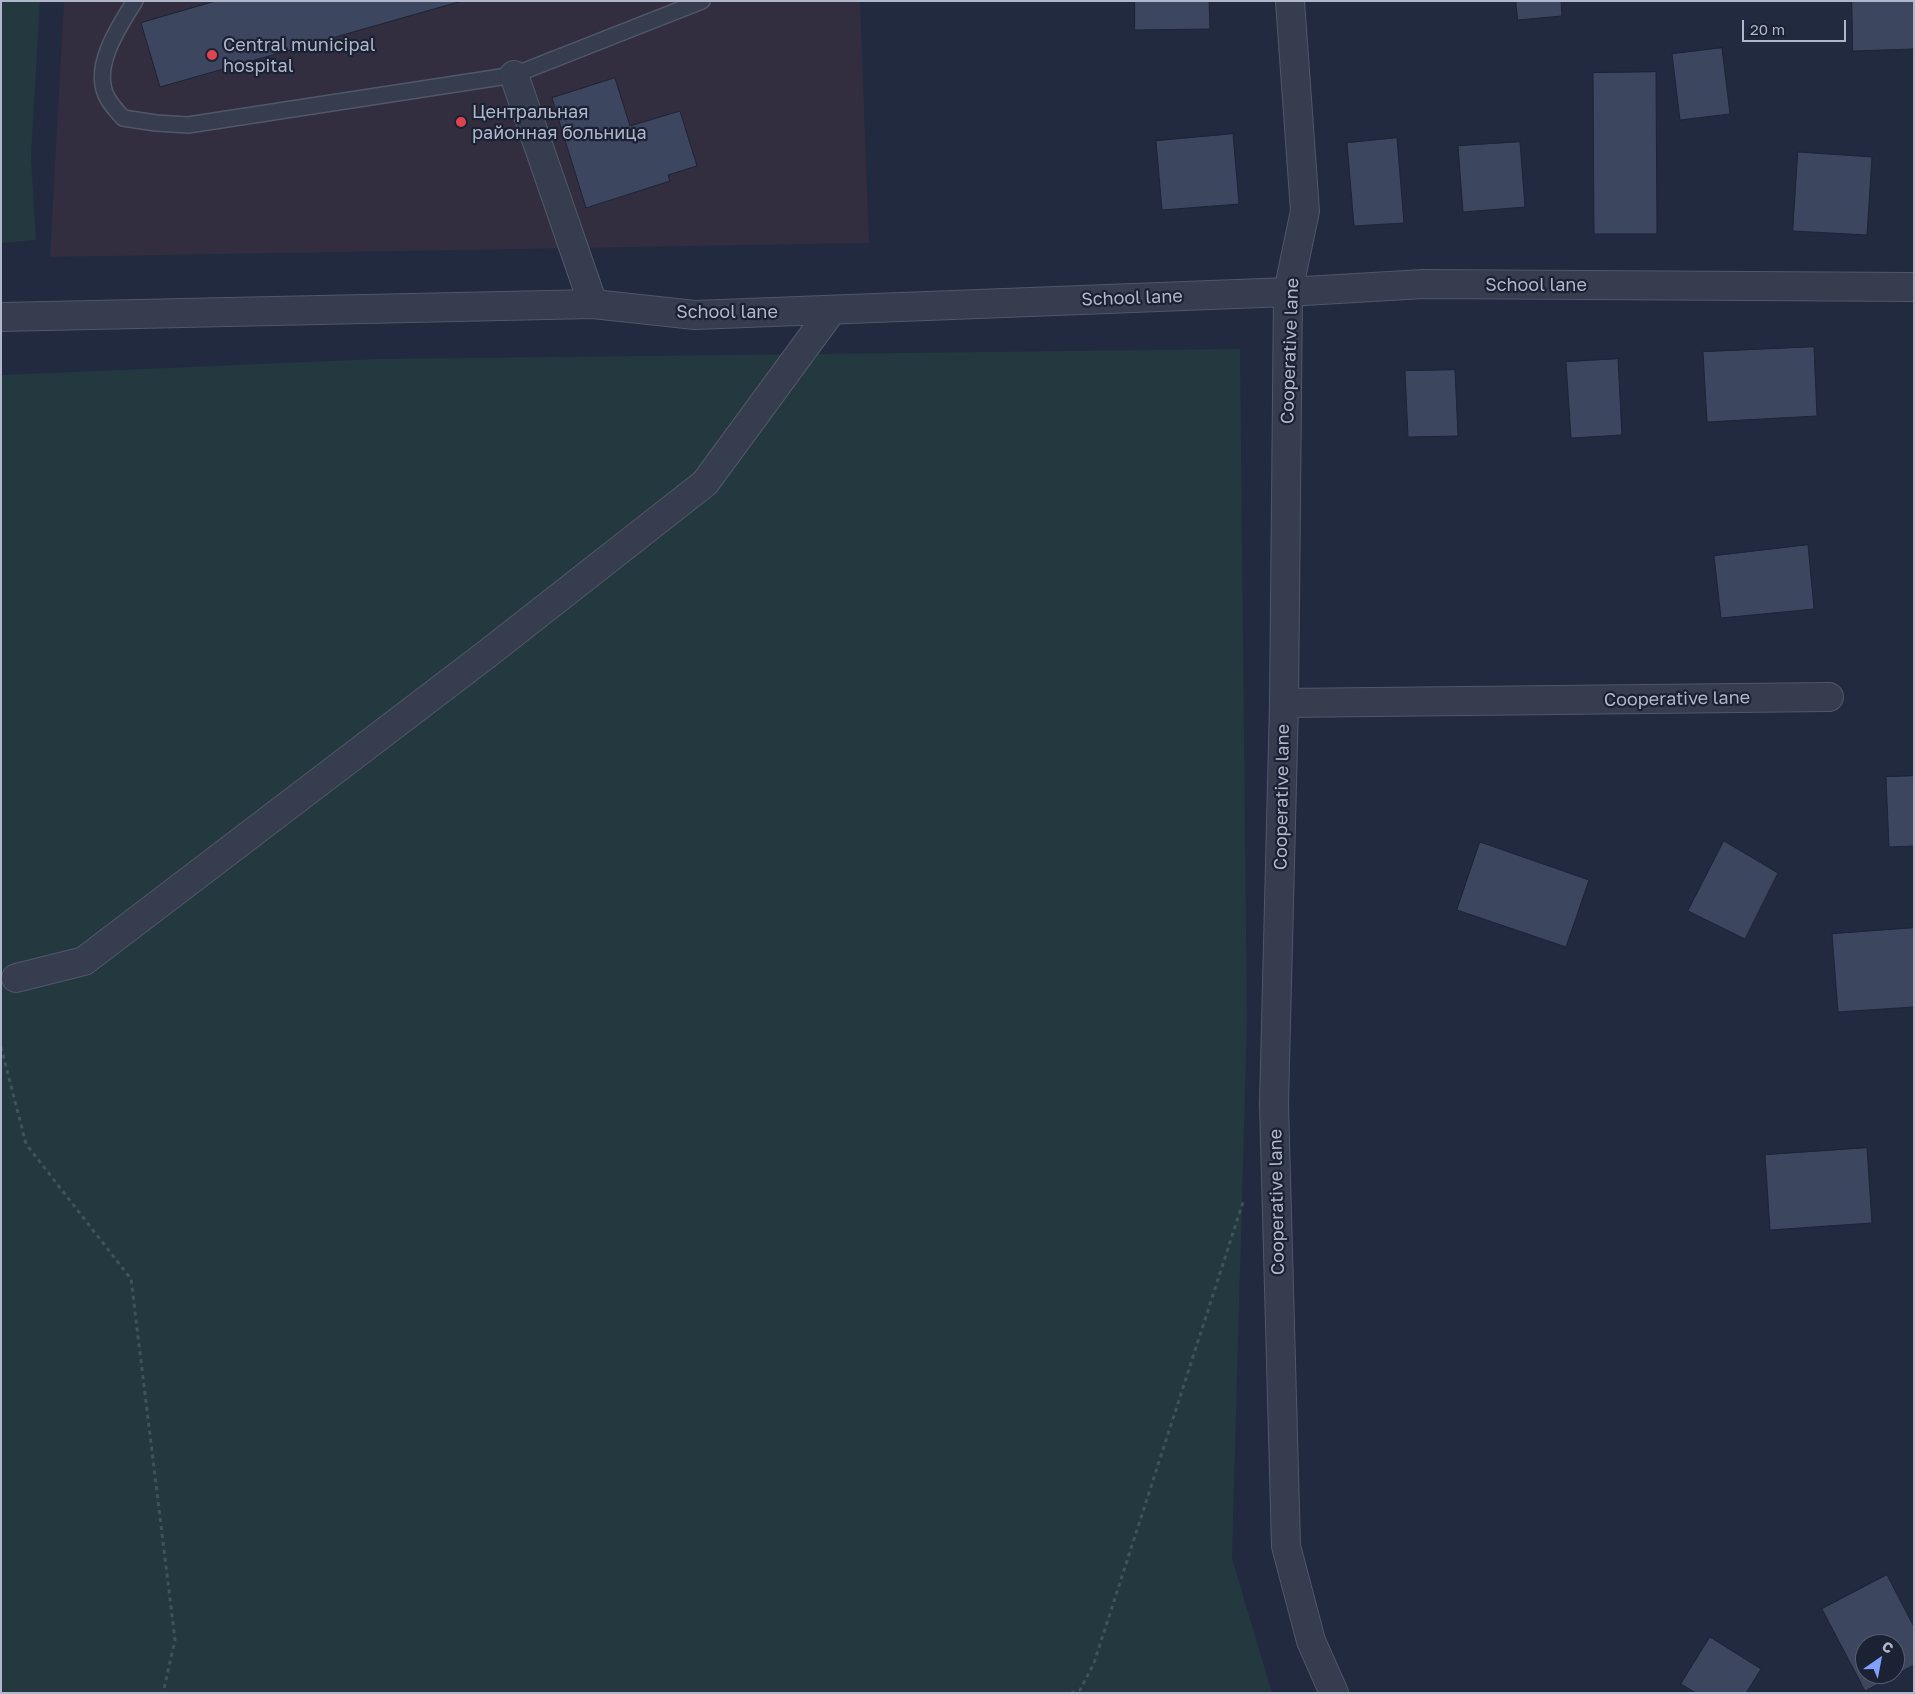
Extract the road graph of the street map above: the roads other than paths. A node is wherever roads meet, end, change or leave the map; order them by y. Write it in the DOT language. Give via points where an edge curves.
graph roads {
  1 [pos="135,1"];
  2 [pos="702,1"];
  3 [pos="1290,1"];
  4 [pos="514,75"];
  5 [pos="1914,287"];
  6 [pos="1288,292"];
  7 [pos="593,304"];
  8 [pos="832,310"];
  9 [pos="1,317"];
  10 [pos="1829,697"];
  11 [pos="1284,703"];
  12 [pos="16,978"];
  13 [pos="1334,1693"];
  1 -- 4 [label="lane" via="106,52 102,76 107,98 123,118 188,125"];
  2 -- 4 [label="lane"];
  3 -- 6 [label="street, Cooperative lane" via="1306,211"];
  4 -- 7 [label="street"];
  5 -- 6 [label="street, School lane" via="1423,284"];
  6 -- 8 [label="street, School lane"];
  6 -- 11 [label="street, Cooperative lane"];
  7 -- 8 [label="street, School lane" via="695,315"];
  7 -- 9 [label="street, School lane"];
  8 -- 12 [label="street" via="705,482 84,961"];
  10 -- 11 [label="street, Cooperative lane"];
  11 -- 13 [label="street, Cooperative lane" via="1274,1104 1286,1546 1311,1641"];
}
